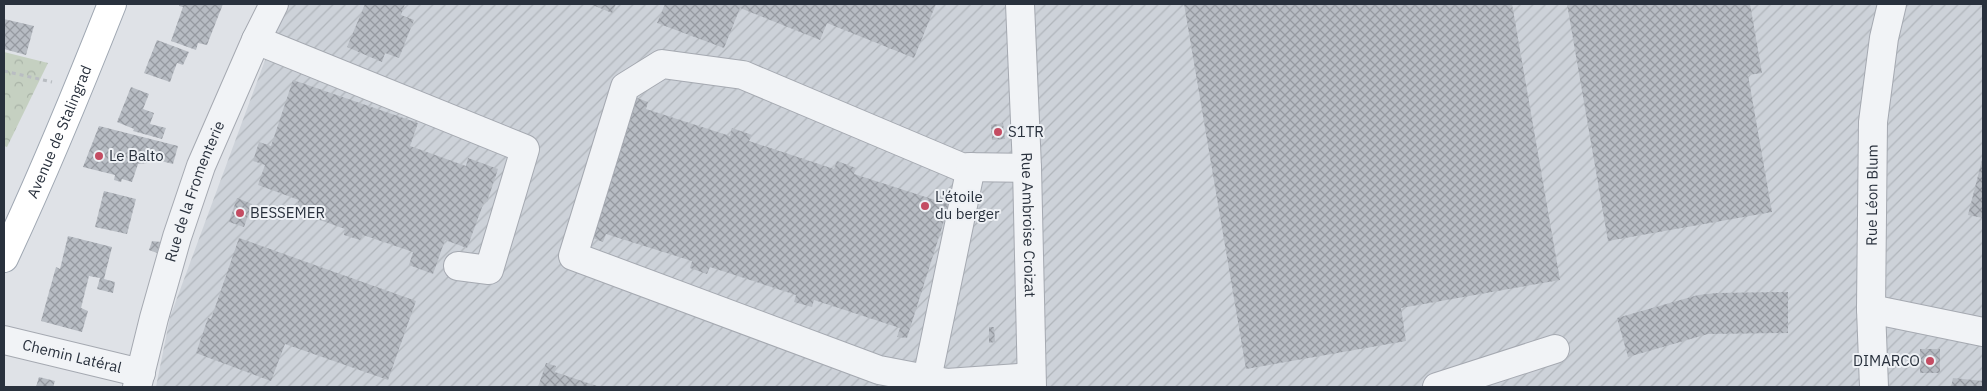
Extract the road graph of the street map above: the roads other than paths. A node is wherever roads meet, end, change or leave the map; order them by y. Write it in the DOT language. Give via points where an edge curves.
graph roads {
  1 [pos="112,4"];
  2 [pos="274,4"];
  3 [pos="1020,4"];
  4 [pos="1892,4"];
  5 [pos="256,40"];
  6 [pos="971,167"];
  7 [pos="1027,168"];
  8 [pos="4,258"];
  9 [pos="458,266"];
  10 [pos="1871,309"];
  11 [pos="1983,332"];
  12 [pos="4,340"];
  13 [pos="1555,349"];
  14 [pos="927,379"];
  15 [pos="139,380"];
  16 [pos="1031,382"];
  17 [pos="1437,387"];
  18 [pos="1874,387"];
  1 -- 8 [label="main road, Avenue de Stalingrad" via="34,195"];
  2 -- 5 [label="street, Rue de la Fromenterie"];
  3 -- 7 [label="street, Rue Ambroise Croizat"];
  4 -- 10 [label="street, Rue Léon Blum" via="1873,122"];
  5 -- 9 [label="street" via="526,149 489,270"];
  5 -- 15 [label="street, Rue de la Fromenterie" via="200,166 177,237"];
  6 -- 7 [label="street"];
  6 -- 14 [label="street"];
  6 -- 14 [label="street" via="960,167 743,75 662,64 625,87 573,256 879,370"];
  7 -- 16 [label="street, Rue Ambroise Croizat"];
  10 -- 11 [label="street"];
  10 -- 18 [label="street, Rue Léon Blum"];
  12 -- 15 [label="street, Chemin Latéral"];
  13 -- 17 [label="street"];
  14 -- 16 [label="street" via="947,383"];
}
